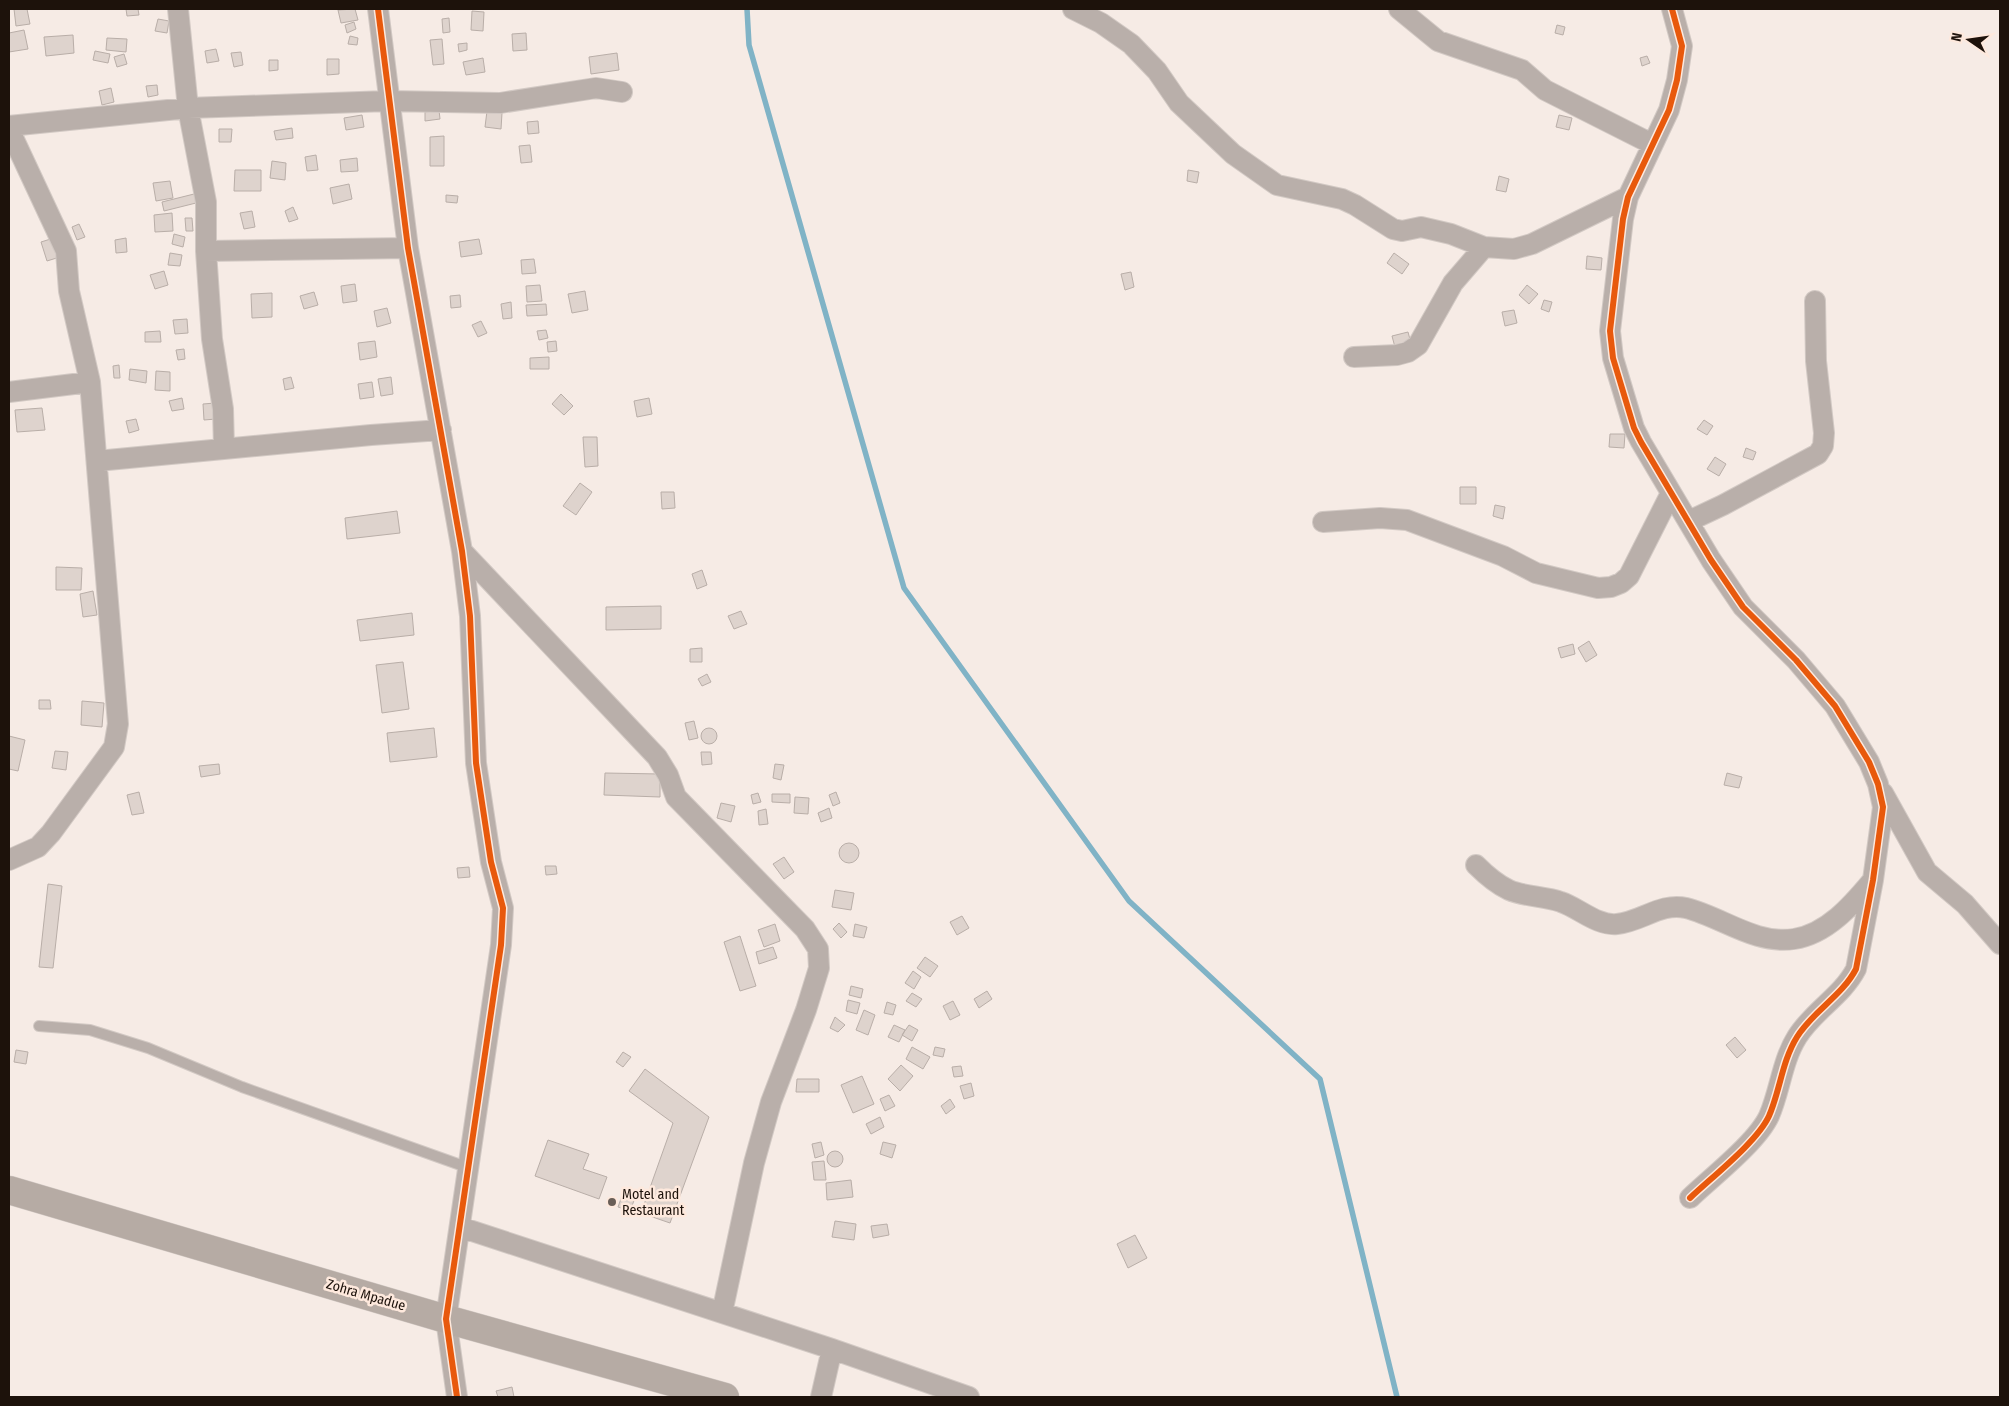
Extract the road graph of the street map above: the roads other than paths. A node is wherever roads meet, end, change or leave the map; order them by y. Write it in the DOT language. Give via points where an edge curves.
graph roads {
  1 [pos="178,9"];
  2 [pos="378,9"];
  3 [pos="1073,9"];
  4 [pos="1400,9"];
  5 [pos="1672,9"];
  6 [pos="622,92"];
  7 [pos="388,101"];
  8 [pos="188,108"];
  9 [pos="9,128"];
  10 [pos="1652,144"];
  11 [pos="1628,197"];
  12 [pos="1484,247"];
  13 [pos="408,248"];
  14 [pos="206,251"];
  15 [pos="1815,301"];
  16 [pos="1354,357"];
  17 [pos="90,382"];
  18 [pos="9,392"];
  19 [pos="441,430"];
  20 [pos="224,448"];
  21 [pos="98,461"];
  22 [pos="1670,494"];
  23 [pos="1689,521"];
  24 [pos="1324,522"];
  25 [pos="462,551"];
  26 [pos="1878,784"];
  27 [pos="9,860"];
  28 [pos="1476,865"];
  29 [pos="1873,880"];
  30 [pos="2000,944"];
  31 [pos="39,1026"];
  32 [pos="469,1168"];
  33 [pos="9,1190"];
  34 [pos="1690,1198"];
  35 [pos="460,1227"];
  36 [pos="722,1313"];
  37 [pos="446,1319"];
  38 [pos="832,1349"];
  39 [pos="457,1397"];
  40 [pos="725,1397"];
  41 [pos="821,1397"];
  42 [pos="969,1397"];
  1 -- 8 [label="street"];
  2 -- 7 [label="street"];
  3 -- 12 [label="street" via="1131,44 1179,103 1233,154 1277,185 1342,199 1393,229 1438,231"];
  4 -- 10 [label="street" via="1438,40 1522,70 1545,90"];
  5 -- 10 [label="street" via="1682,46 1677,80 1669,110"];
  6 -- 7 [label="street" via="596,88 500,103"];
  7 -- 8 [label="street"];
  7 -- 13 [label="street"];
  8 -- 9 [label="street"];
  8 -- 14 [label="street" via="206,202"];
  9 -- 17 [label="street" via="66,250 69,291"];
  10 -- 11 [label="street"];
  11 -- 12 [label="street" via="1532,244 1514,249"];
  11 -- 22 [label="street" via="1610,331 1612,358 1634,428"];
  12 -- 16 [label="street" via="1453,283 1418,345 1397,355"];
  13 -- 14 [label="street"];
  13 -- 19 [label="street"];
  14 -- 20 [label="street" via="212,339 223,409"];
  15 -- 23 [label="street" via="1814,337 1823,446 1818,454"];
  17 -- 18 [label="street"];
  17 -- 21 [label="street"];
  19 -- 20 [label="street"];
  19 -- 25 [label="street"];
  20 -- 21 [label="street"];
  21 -- 27 [label="street" via="118,724 114,747 52,832 38,847"];
  22 -- 23 [label="street"];
  22 -- 24 [label="street" via="1629,576 1611,587 1598,588 1536,573 1503,556 1407,520 1380,518"];
  23 -- 26 [label="street" via="1743,607 1796,660 1835,706 1869,762"];
  25 -- 32 [label="street" via="470,616 476,763 503,915"];
  25 -- 36 [label="street" via="657,757 676,797 805,929 818,949 819,968 771,1102 754,1163"];
  26 -- 29 [label="street" via="1883,807"];
  26 -- 30 [label="street" via="1927,872 1965,904"];
  28 -- 29 [label="street" via="1510,890 1562,902 1606,924 1618,924 1663,908 1685,907 1775,940 1795,939 1819,930 1847,911"];
  29 -- 34 [label="street" via="1856,969 1849,982 1796,1038 1761,1132"];
  31 -- 32 [label="lane" via="90,1030 148,1048 242,1087"];
  32 -- 35 [label="street"];
  33 -- 37 [label="highway, Zohra Mpadue"];
  35 -- 36 [label="street"];
  35 -- 37 [label="street"];
  36 -- 38 [label="street"];
  37 -- 39 [label="street"];
  37 -- 40 [label="highway, Zohra Mpadue"];
  38 -- 41 [label="street"];
  38 -- 42 [label="street"];
}
